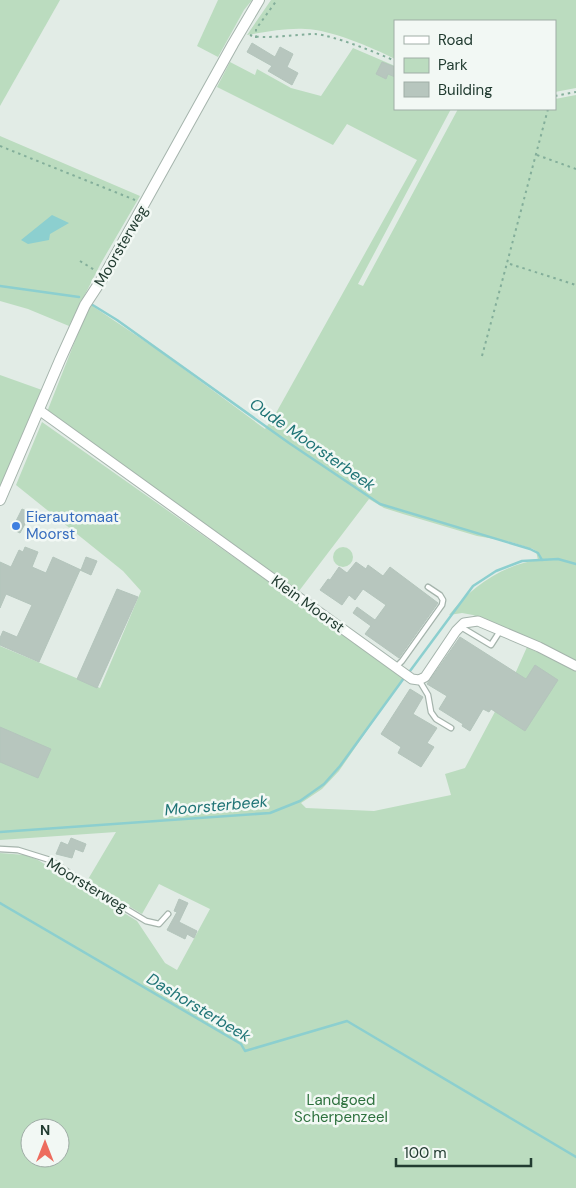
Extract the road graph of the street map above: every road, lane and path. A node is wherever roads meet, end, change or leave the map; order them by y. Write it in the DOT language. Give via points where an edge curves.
graph roads {
  1 [pos="260,0"];
  2 [pos="277,0"];
  3 [pos="394,61"];
  4 [pos="576,92"];
  5 [pos="556,96"];
  6 [pos="548,110"];
  7 [pos="0,146"];
  8 [pos="537,155"];
  9 [pos="576,169"];
  10 [pos="145,204"];
  11 [pos="80,261"];
  12 [pos="508,263"];
  13 [pos="104,276"];
  14 [pos="576,285"];
  15 [pos="482,356"];
  16 [pos="39,410"];
  17 [pos="0,500"];
  18 [pos="428,587"];
  19 [pos="460,626"];
  20 [pos="500,630"];
  21 [pos="576,666"];
  22 [pos="396,667"];
  23 [pos="419,680"];
  24 [pos="451,728"];
  25 [pos="0,849"];
  26 [pos="168,914"];
  1 -- 10 [label="street, Moorsterweg"];
  2 -- 3 [label="path" via="256,28 256,38 318,34"];
  4 -- 5 [label="path"];
  6 -- 8 [label="path"];
  7 -- 10 [label="path"];
  8 -- 9 [label="path"];
  8 -- 12 [label="path"];
  10 -- 13 [label="street, Moorsterweg"];
  11 -- 13 [label="path"];
  12 -- 14 [label="path"];
  12 -- 15 [label="path"];
  13 -- 16 [label="street, Moorsterweg" via="85,305"];
  16 -- 17 [label="street, Moorsterweg"];
  16 -- 22 [label="street, Klein Moorst"];
  18 -- 22 [label="lane" via="440,595 442,605"];
  19 -- 20 [label="street" via="468,621 478,621"];
  19 -- 20 [label="lane" via="491,645"];
  19 -- 23 [label="street" via="426,678"];
  20 -- 21 [label="street"];
  22 -- 23 [label="street, Klein Moorst" via="412,679"];
  23 -- 24 [label="lane" via="428,694 436,719"];
  25 -- 26 [label="lane, Moorsterweg" via="18,850 50,860 146,921 159,924"];
}
